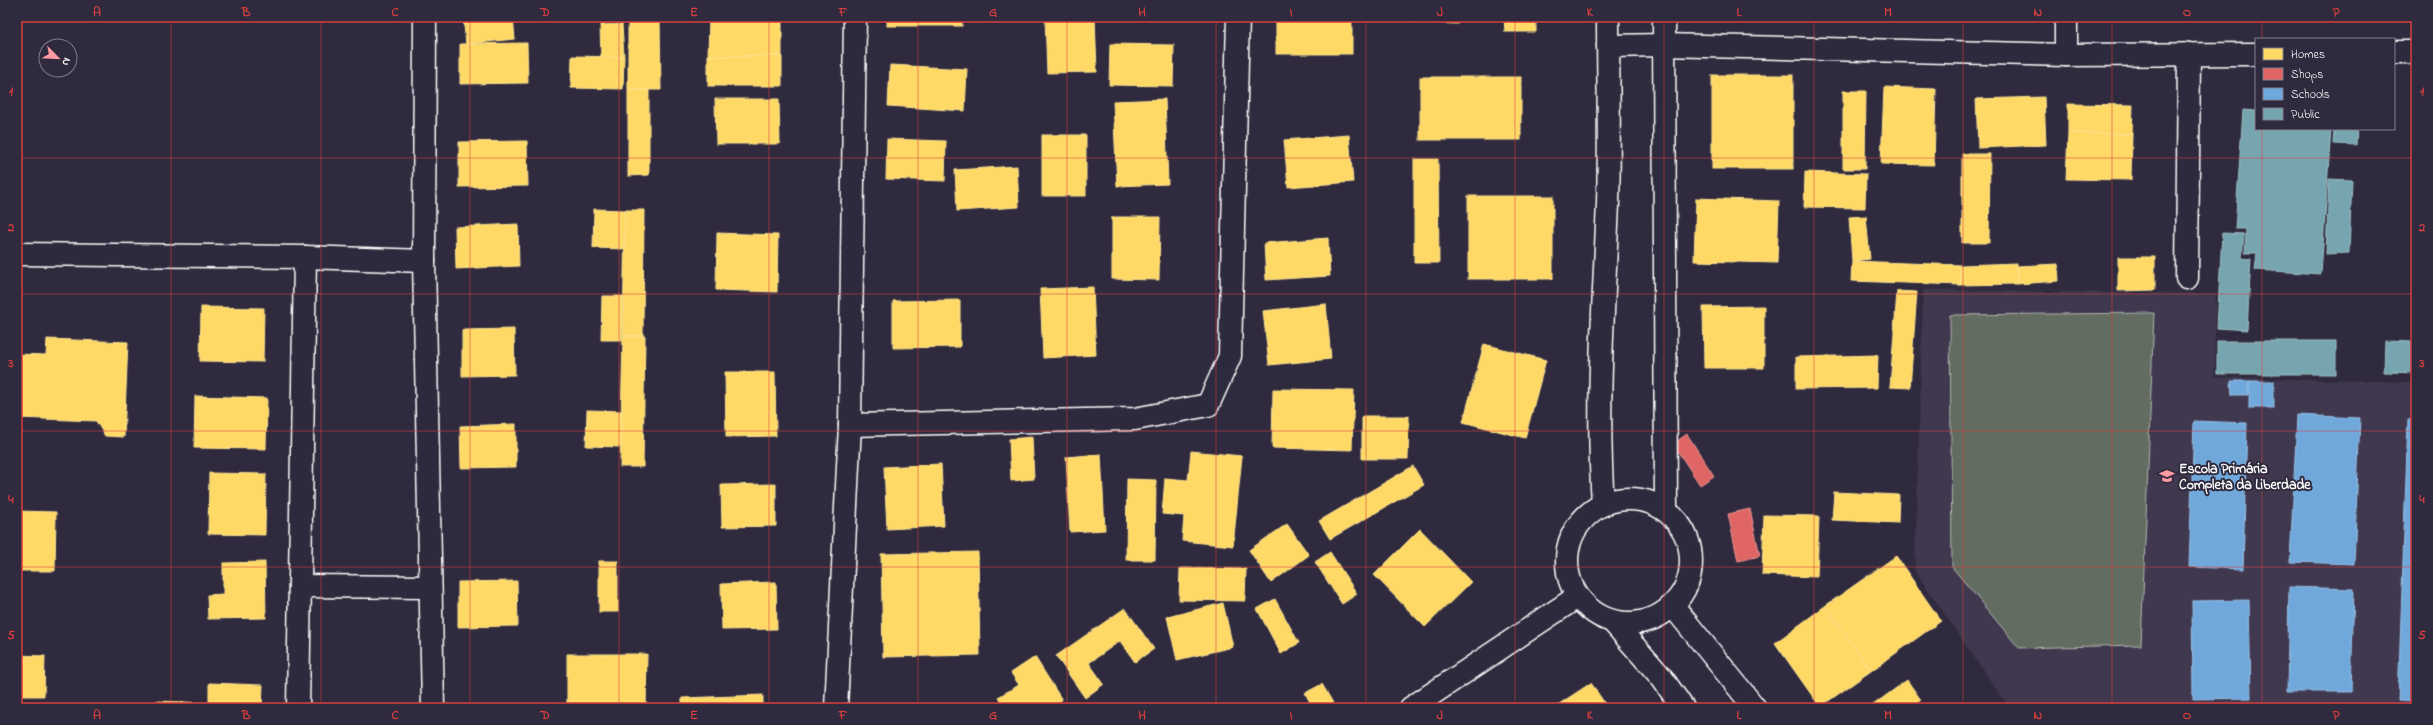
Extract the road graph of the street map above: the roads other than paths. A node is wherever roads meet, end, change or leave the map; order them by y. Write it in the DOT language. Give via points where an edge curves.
graph roads {
  1 [pos="425,17"];
  2 [pos="855,17"];
  3 [pos="1238,17"];
  4 [pos="1608,17"];
  5 [pos="1664,17"];
  6 [pos="2066,17"];
  7 [pos="1664,45"];
  8 [pos="1608,46"];
  9 [pos="2395,52"];
  10 [pos="2416,52"];
  11 [pos="2189,54"];
  12 [pos="2255,54"];
  13 [pos="2066,55"];
  14 [pos="17,254"];
  15 [pos="305,257"];
  16 [pos="424,261"];
  17 [pos="2187,278"];
  18 [pos="850,425"];
  19 [pos="1603,504"];
  20 [pos="1666,510"];
  21 [pos="300,586"];
  22 [pos="430,587"];
  23 [pos="1578,597"];
  24 [pos="1673,606"];
  25 [pos="1612,622"];
  26 [pos="298,708"];
  27 [pos="433,708"];
  28 [pos="836,708"];
  29 [pos="1411,708"];
  30 [pos="1682,708"];
  31 [pos="1755,708"];
  1 -- 16 [label="street"];
  2 -- 18 [label="street"];
  3 -- 18 [label="street" via="1230,356 1208,405 1135,419"];
  4 -- 8 [label="street"];
  5 -- 7 [label="street"];
  6 -- 13 [label="street"];
  7 -- 8 [label="street"];
  7 -- 13 [label="street"];
  7 -- 20 [label="street"];
  8 -- 19 [label="street" via="1608,200 1600,400"];
  9 -- 10 [label="street"];
  11 -- 12 [label="street"];
  11 -- 13 [label="street"];
  11 -- 17 [label="street"];
  14 -- 15 [label="street"];
  15 -- 16 [label="street"];
  15 -- 21 [label="street"];
  16 -- 22 [label="street"];
  18 -- 28 [label="street"];
  19 -- 20 [label="street" via="1624,499 1646,500"];
  19 -- 23 [label="street" via="1585,517 1572,534 1567,555 1568,578"];
  20 -- 24 [label="street" via="1681,526 1690,546 1692,567 1686,589"];
  21 -- 22 [label="street"];
  21 -- 26 [label="street"];
  22 -- 27 [label="street"];
  23 -- 25 [label="street" via="1592,613"];
  23 -- 29 [label="street"];
  24 -- 25 [label="street" via="1655,619 1634,624"];
  24 -- 31 [label="street"];
  25 -- 30 [label="street" via="1662,678"];
}
